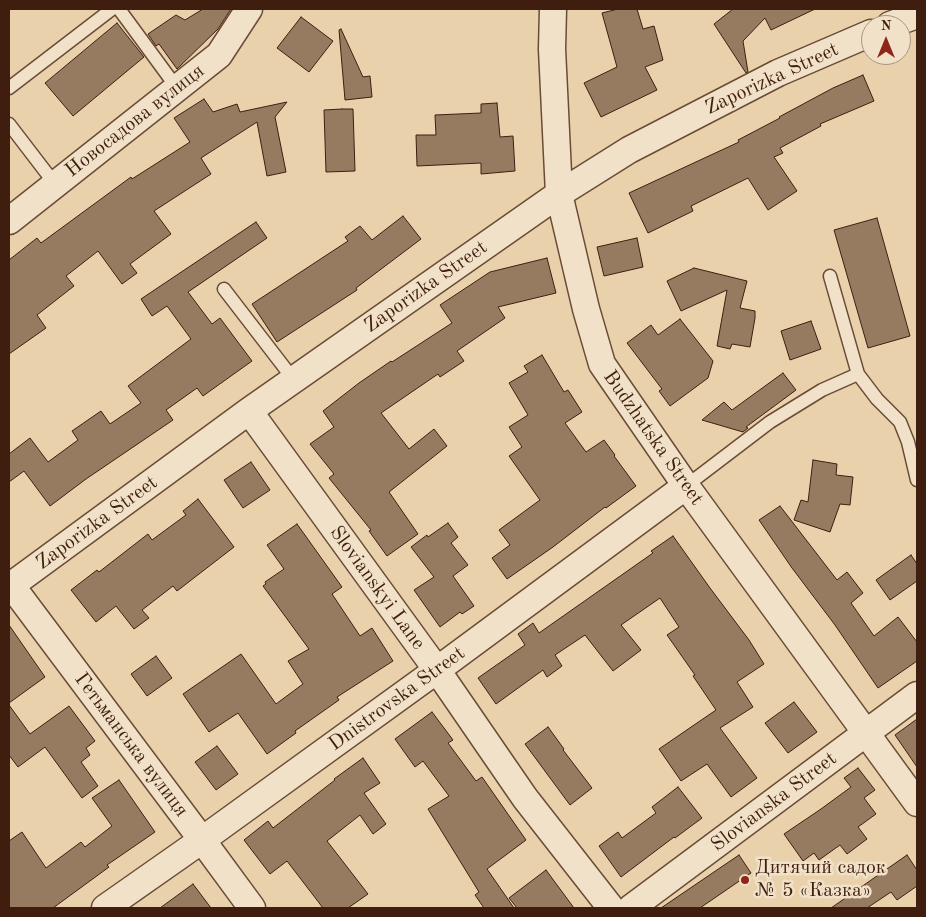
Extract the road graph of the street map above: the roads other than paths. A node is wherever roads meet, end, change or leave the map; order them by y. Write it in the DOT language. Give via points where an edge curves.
graph roads {
  1 [pos="112,9"];
  2 [pos="118,9"];
  3 [pos="248,9"];
  4 [pos="553,9"];
  5 [pos="861,37"];
  6 [pos="9,88"];
  7 [pos="177,88"];
  8 [pos="9,124"];
  9 [pos="56,184"];
  10 [pos="560,194"];
  11 [pos="9,221"];
  12 [pos="830,276"];
  13 [pos="224,289"];
  14 [pos="858,374"];
  15 [pos="294,380"];
  16 [pos="249,411"];
  17 [pos="917,480"];
  18 [pos="686,486"];
  19 [pos="10,585"];
  20 [pos="437,670"];
  21 [pos="917,695"];
  22 [pos="867,734"];
  23 [pos="917,803"];
  24 [pos="202,840"];
  25 [pos="105,908"];
  26 [pos="252,908"];
  27 [pos="611,908"];
  28 [pos="631,908"];
  1 -- 6 [label="lane"];
  2 -- 7 [label="lane"];
  3 -- 7 [label="street, Новосадова вулиця" via="219,55"];
  4 -- 10 [label="street, Budzhatska Street" via="552,49"];
  5 -- 10 [label="street, Zaporizka Street" via="778,73 629,150"];
  7 -- 9 [label="street, Новосадова вулиця"];
  8 -- 9 [label="lane"];
  9 -- 11 [label="street, Новосадова вулиця"];
  10 -- 15 [label="street, Zaporizka Street"];
  10 -- 18 [label="street, Budzhatska Street" via="586,310 602,364"];
  12 -- 14 [label="lane"];
  13 -- 15 [label="lane"];
  14 -- 17 [label="lane" via="900,422"];
  14 -- 18 [label="lane" via="822,390 770,422"];
  15 -- 16 [label="street, Zaporizka Street"];
  16 -- 19 [label="street, Zaporizka Street"];
  16 -- 20 [label="street, Slovianskyi Lane"];
  18 -- 20 [label="street, Dnistrovska Street"];
  18 -- 22 [label="street, Budzhatska Street"];
  19 -- 24 [label="street, Гетьманська вулиця"];
  20 -- 24 [label="street, Dnistrovska Street"];
  20 -- 27 [label="street, Slovianskyi Lane" via="525,798"];
  21 -- 22 [label="street, Slovianska Street"];
  22 -- 23 [label="street, Budzhatska Street"];
  22 -- 28 [label="street, Slovianska Street"];
  24 -- 25 [label="street, Dnistrovska Street"];
  24 -- 26 [label="street, Гетьманська вулиця"];
}
